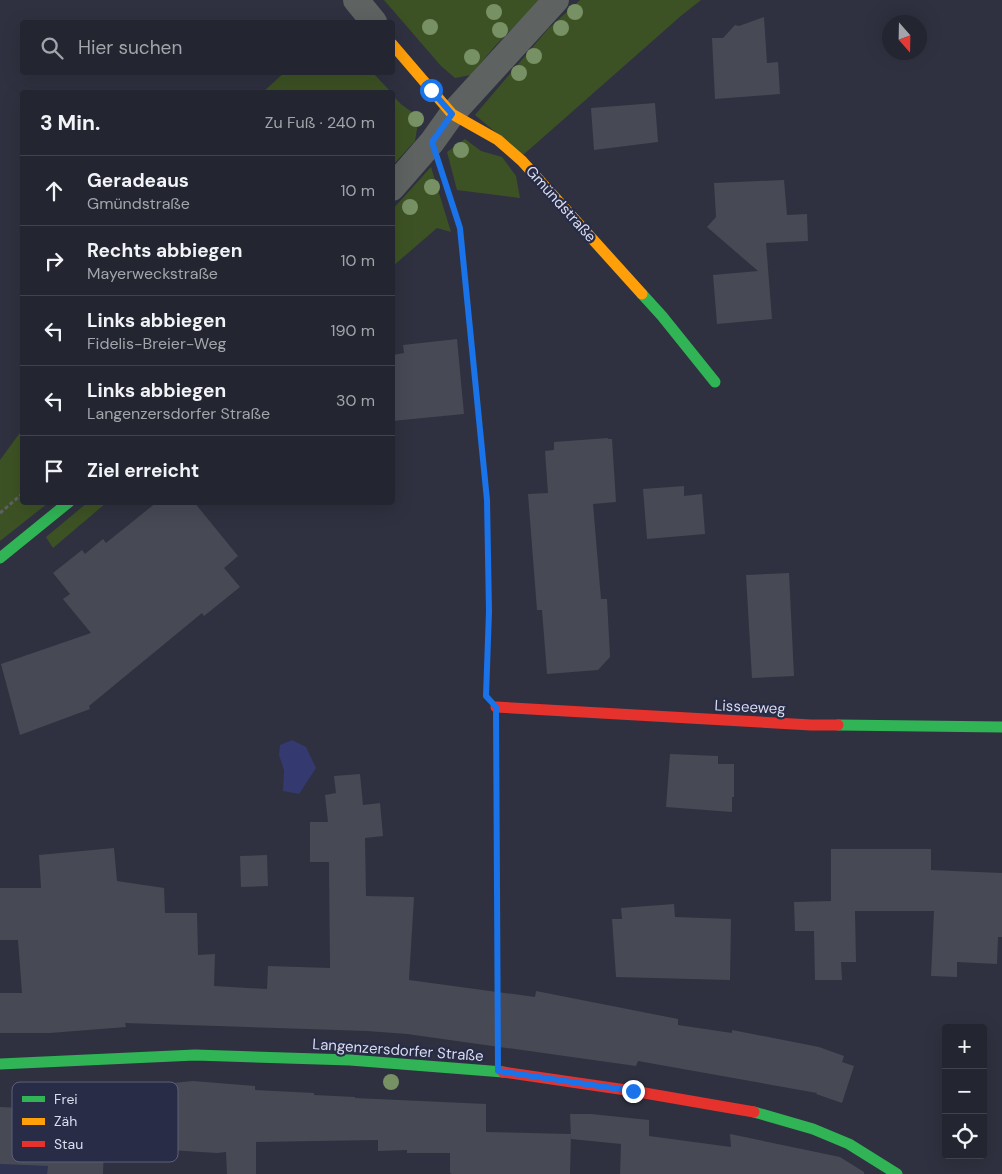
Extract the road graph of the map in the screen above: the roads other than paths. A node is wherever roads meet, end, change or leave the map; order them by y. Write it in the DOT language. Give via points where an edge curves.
graph roads {
  1 [pos="356,0"];
  2 [pos="556,0"];
  3 [pos="372,20"];
  4 [pos="395,48"];
  5 [pos="452,114"];
  6 [pos="395,185"];
  7 [pos="715,382"];
  8 [pos="65,505"];
  9 [pos="0,558"];
  10 [pos="496,707"];
  11 [pos="1002,728"];
  12 [pos="0,1064"];
  13 [pos="897,1174"];
  1 -- 3 [label="street"];
  2 -- 5 [label="street"];
  4 -- 5 [label="street, Gmündstraße"];
  5 -- 6 [label="street"];
  5 -- 7 [label="street, Gmündstraße" via="498,140 522,161 662,316"];
  8 -- 9 [label="street"];
  10 -- 11 [label="street, Lisseeweg" via="811,726"];
  12 -- 13 [label="street, Langenzersdorfer Straße" via="195,1055 350,1060 498,1071 752,1111 813,1129 849,1144"];
}
